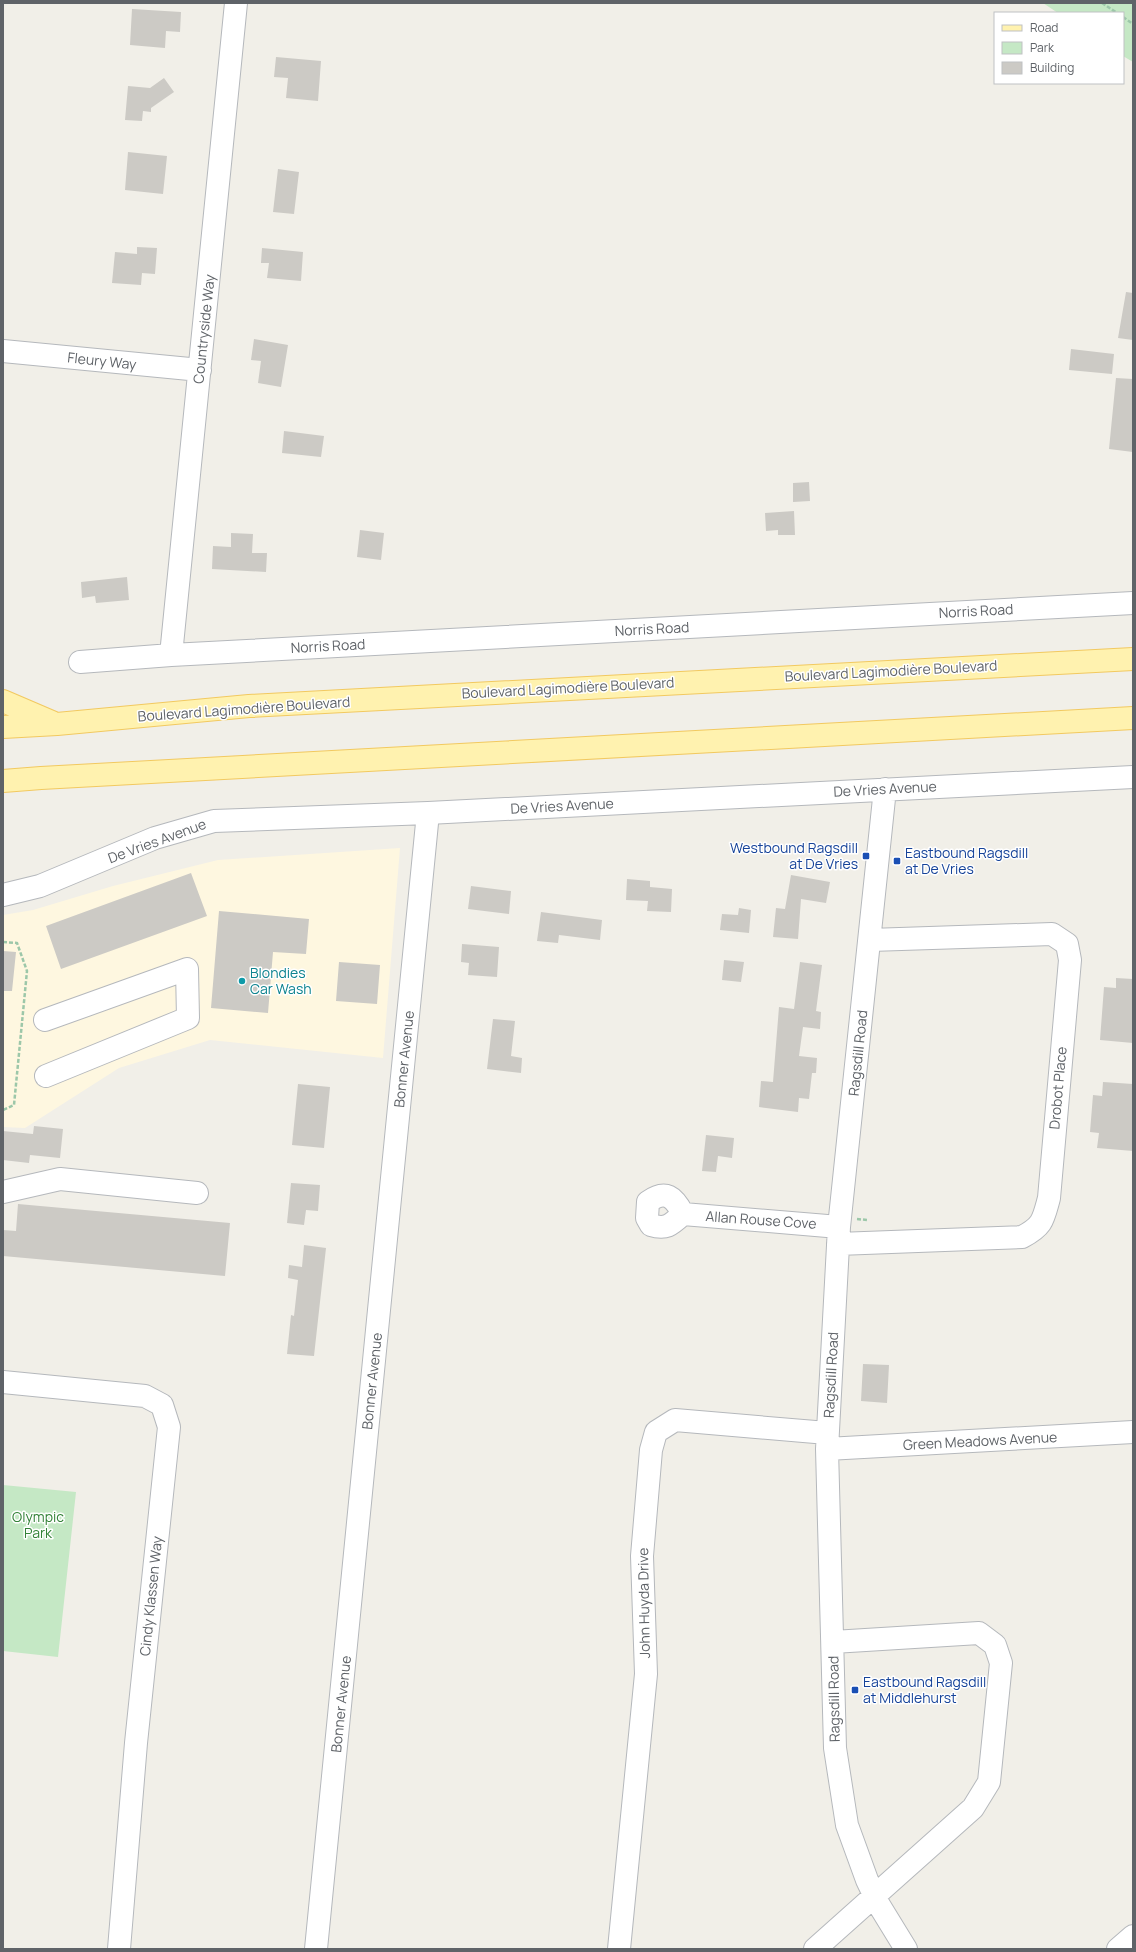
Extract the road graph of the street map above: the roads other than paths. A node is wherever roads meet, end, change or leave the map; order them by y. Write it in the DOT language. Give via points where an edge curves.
graph roads {
  1 [pos="236,3"];
  2 [pos="3,351"];
  3 [pos="200,370"];
  4 [pos="1133,603"];
  5 [pos="171,655"];
  6 [pos="1133,659"];
  7 [pos="80,662"];
  8 [pos="3,701"];
  9 [pos="1133,718"];
  10 [pos="57,724"];
  11 [pos="3,727"];
  12 [pos="1133,777"];
  13 [pos="41,778"];
  14 [pos="3,781"];
  15 [pos="885,789"];
  16 [pos="3,792"];
  17 [pos="428,813"];
  18 [pos="3,895"];
  19 [pos="870,940"];
  20 [pos="45,1020"];
  21 [pos="46,1076"];
  22 [pos="3,1192"];
  23 [pos="197,1193"];
  24 [pos="683,1214"];
  25 [pos="838,1236"];
  26 [pos="3,1382"];
  27 [pos="1133,1432"];
  28 [pos="827,1441"];
  29 [pos="833,1642"];
  30 [pos="874,1897"];
  31 [pos="1133,1936"];
  32 [pos="120,1949"];
  33 [pos="316,1949"];
  34 [pos="619,1949"];
  35 [pos="816,1949"];
  36 [pos="906,1949"];
  37 [pos="1118,1949"];
  1 -- 3 [label="street, Countryside Way"];
  2 -- 3 [label="street, Fleury Way"];
  3 -- 5 [label="street, Countryside Way"];
  4 -- 5 [label="street, Norris Road"];
  5 -- 7 [label="street, Norris Road"];
  6 -- 10 [label="main road, Boulevard Lagimodière Boulevard" via="248,706"];
  8 -- 10 [label="main road"];
  9 -- 13 [label="main road"];
  10 -- 11 [label="main road, Boulevard Lagimodière Boulevard"];
  12 -- 15 [label="street, De Vries Avenue"];
  13 -- 14 [label="main road"];
  13 -- 16 [label="main road"];
  15 -- 17 [label="street, De Vries Avenue"];
  15 -- 19 [label="street, Ragsdill Road"];
  17 -- 18 [label="street, De Vries Avenue" via="214,821 155,838 40,886"];
  17 -- 33 [label="street, Bonner Avenue"];
  19 -- 25 [label="street, Ragsdill Road"];
  19 -- 25 [label="street, Drobot Place" via="1052,934 1067,944 1070,960 1049,1198 1044,1218 1036,1230 1022,1237"];
  20 -- 21 [label="street" via="187,969 188,1018"];
  22 -- 23 [label="street" via="60,1179"];
  24 -- 25 [label="street, Allan Rouse Cove"];
  25 -- 28 [label="street, Ragsdill Road"];
  26 -- 32 [label="street, Cindy Klassen Way" via="145,1396 162,1405 169,1427 136,1743"];
  27 -- 28 [label="street, Green Meadows Avenue"];
  28 -- 29 [label="street, Ragsdill Road"];
  28 -- 34 [label="street, John Huyda Drive" via="675,1420 656,1432 651,1450 642,1556 646,1674"];
  29 -- 30 [label="street, Ragsdill Road" via="835,1748 848,1824"];
  29 -- 30 [label="street" via="979,1633 995,1644 1001,1663 989,1782 973,1808"];
  30 -- 35 [label="street"];
  30 -- 36 [label="street, Ragsdill Road"];
  31 -- 37 [label="street"];
}
